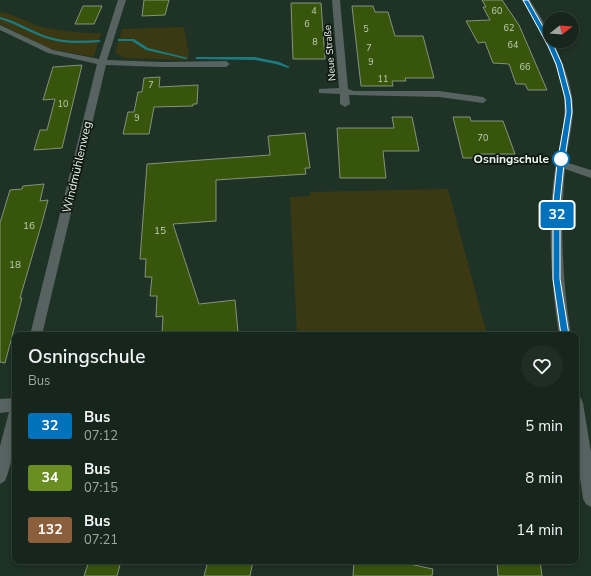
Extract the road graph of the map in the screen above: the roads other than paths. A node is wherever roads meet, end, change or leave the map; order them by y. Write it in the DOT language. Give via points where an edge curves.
graph roads {
  1 [pos="122,0"];
  2 [pos="336,0"];
  3 [pos="526,0"];
  4 [pos="0,27"];
  5 [pos="102,62"];
  6 [pos="226,64"];
  7 [pos="322,91"];
  8 [pos="344,91"];
  9 [pos="483,100"];
  10 [pos="345,104"];
  11 [pos="560,164"];
  12 [pos="591,174"];
  13 [pos="37,332"];
  14 [pos="565,332"];
  15 [pos="12,405"];
  16 [pos="0,406"];
  17 [pos="579,422"];
  18 [pos="12,426"];
  19 [pos="0,476"];
  20 [pos="591,499"];
  1 -- 5 [label="street, Windmühlenweg"];
  2 -- 8 [label="street, Neue Straße"];
  3 -- 11 [label="street" via="559,64 568,98 569,112"];
  4 -- 5 [label="street" via="49,51"];
  5 -- 6 [label="street"];
  5 -- 13 [label="street, Windmühlenweg"];
  7 -- 8 [label="street"];
  8 -- 9 [label="street" via="354,94 451,95"];
  8 -- 10 [label="street, Neue Straße"];
  11 -- 12 [label="street"];
  11 -- 14 [label="street" via="557,202 557,279"];
  15 -- 16 [label="street"];
  17 -- 20 [label="street"];
  18 -- 19 [label="street"];
}
